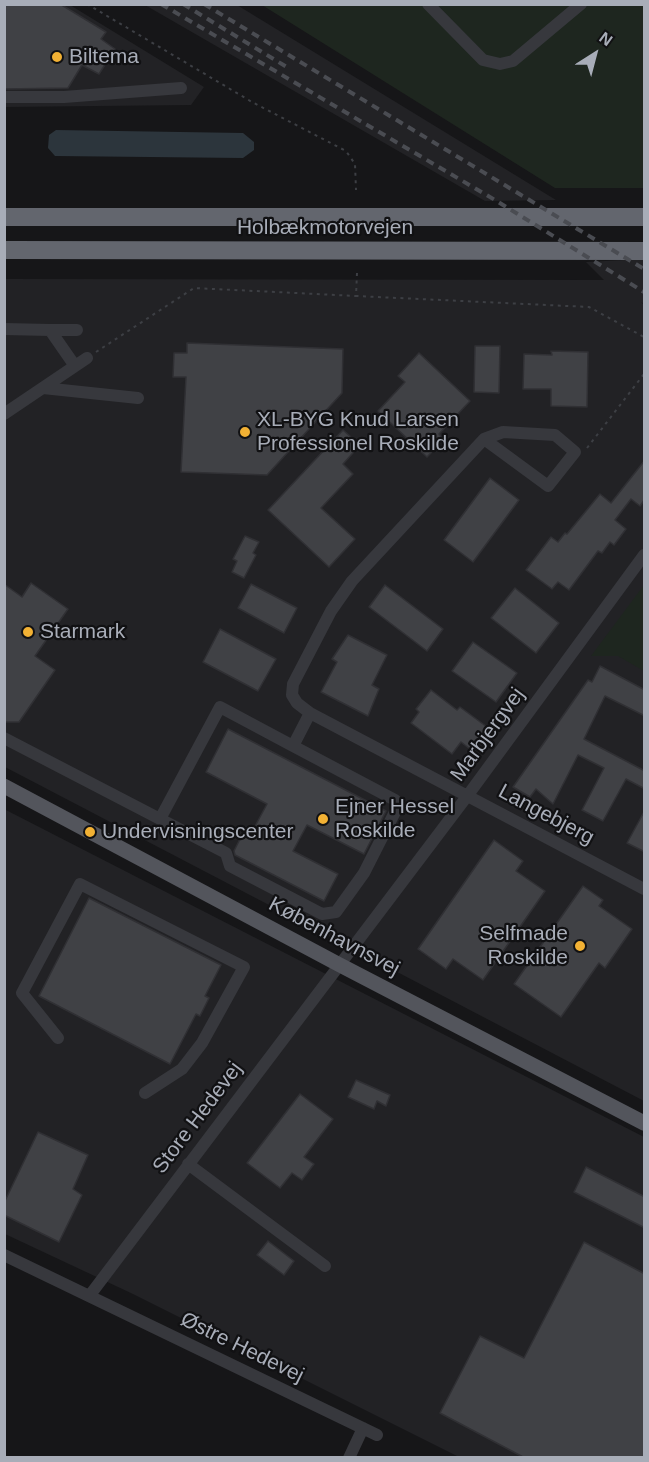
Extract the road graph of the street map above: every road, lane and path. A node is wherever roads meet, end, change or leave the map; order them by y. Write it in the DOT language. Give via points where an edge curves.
graph roads {
  1 [pos="87,4"];
  2 [pos="428,4"];
  3 [pos="581,4"];
  4 [pos="181,88"];
  5 [pos="4,97"];
  6 [pos="356,190"];
  7 [pos="4,217"];
  8 [pos="645,217"];
  9 [pos="4,250"];
  10 [pos="645,251"];
  11 [pos="357,273"];
  12 [pos="356,296"];
  13 [pos="4,329"];
  14 [pos="50,330"];
  15 [pos="78,330"];
  16 [pos="645,337"];
  17 [pos="87,358"];
  18 [pos="75,366"];
  19 [pos="645,374"];
  20 [pos="43,388"];
  21 [pos="138,398"];
  22 [pos="4,414"];
  23 [pos="484,439"];
  24 [pos="575,452"];
  25 [pos="645,555"];
  26 [pos="306,710"];
  27 [pos="4,738"];
  28 [pos="293,746"];
  29 [pos="4,786"];
  30 [pos="468,795"];
  31 [pos="160,819"];
  32 [pos="645,889"];
  33 [pos="338,964"];
  34 [pos="58,1038"];
  35 [pos="145,1093"];
  36 [pos="645,1123"];
  37 [pos="188,1164"];
  38 [pos="4,1255"];
  39 [pos="325,1266"];
  40 [pos="90,1295"];
  41 [pos="363,1428"];
  42 [pos="377,1435"];
  43 [pos="349,1458"];
  1 -- 6 [label="path" via="252,102 346,151 355,164"];
  2 -- 3 [label="street" via="483,60 500,64 513,61"];
  4 -- 5 [label="street" via="64,97"];
  7 -- 8 [label="highway, Holbækmotorvejen"];
  9 -- 10 [label="highway, Holbækmotorvejen"];
  11 -- 12 [label="path"];
  12 -- 16 [label="path" via="589,306"];
  12 -- 17 [label="path" via="194,288"];
  13 -- 14 [label="street"];
  14 -- 15 [label="street"];
  14 -- 18 [label="street"];
  17 -- 18 [label="street"];
  18 -- 20 [label="street"];
  19 -- 24 [label="path" via="586,448"];
  20 -- 21 [label="street"];
  20 -- 22 [label="street"];
  23 -- 24 [label="street" via="503,432 555,435"];
  23 -- 24 [label="street" via="548,486"];
  23 -- 26 [label="street" via="352,581 331,611 293,684 292,695"];
  25 -- 30 [label="street, Marbjergvej"];
  26 -- 28 [label="street"];
  26 -- 30 [label="street, Langebjerg"];
  27 -- 31 [label="street"];
  28 -- 31 [label="street" via="220,707"];
  28 -- 31 [label="street" via="395,800 397,808 364,873 336,912 322,914 230,866 226,853"];
  29 -- 33 [label="main road, Københavnsvej"];
  30 -- 32 [label="street, Langebjerg"];
  30 -- 33 [label="street, Marbjergvej"];
  33 -- 36 [label="main road, Københavnsvej"];
  33 -- 37 [label="street, Store Hedevej"];
  34 -- 35 [label="street" via="22,993 80,884 244,967 202,1043 182,1069"];
  37 -- 39 [label="street"];
  37 -- 40 [label="street, Store Hedevej"];
  38 -- 40 [label="street, Østre Hedevej"];
  40 -- 41 [label="street, Østre Hedevej"];
  41 -- 42 [label="street, Østre Hedevej"];
  41 -- 43 [label="street"];
}
